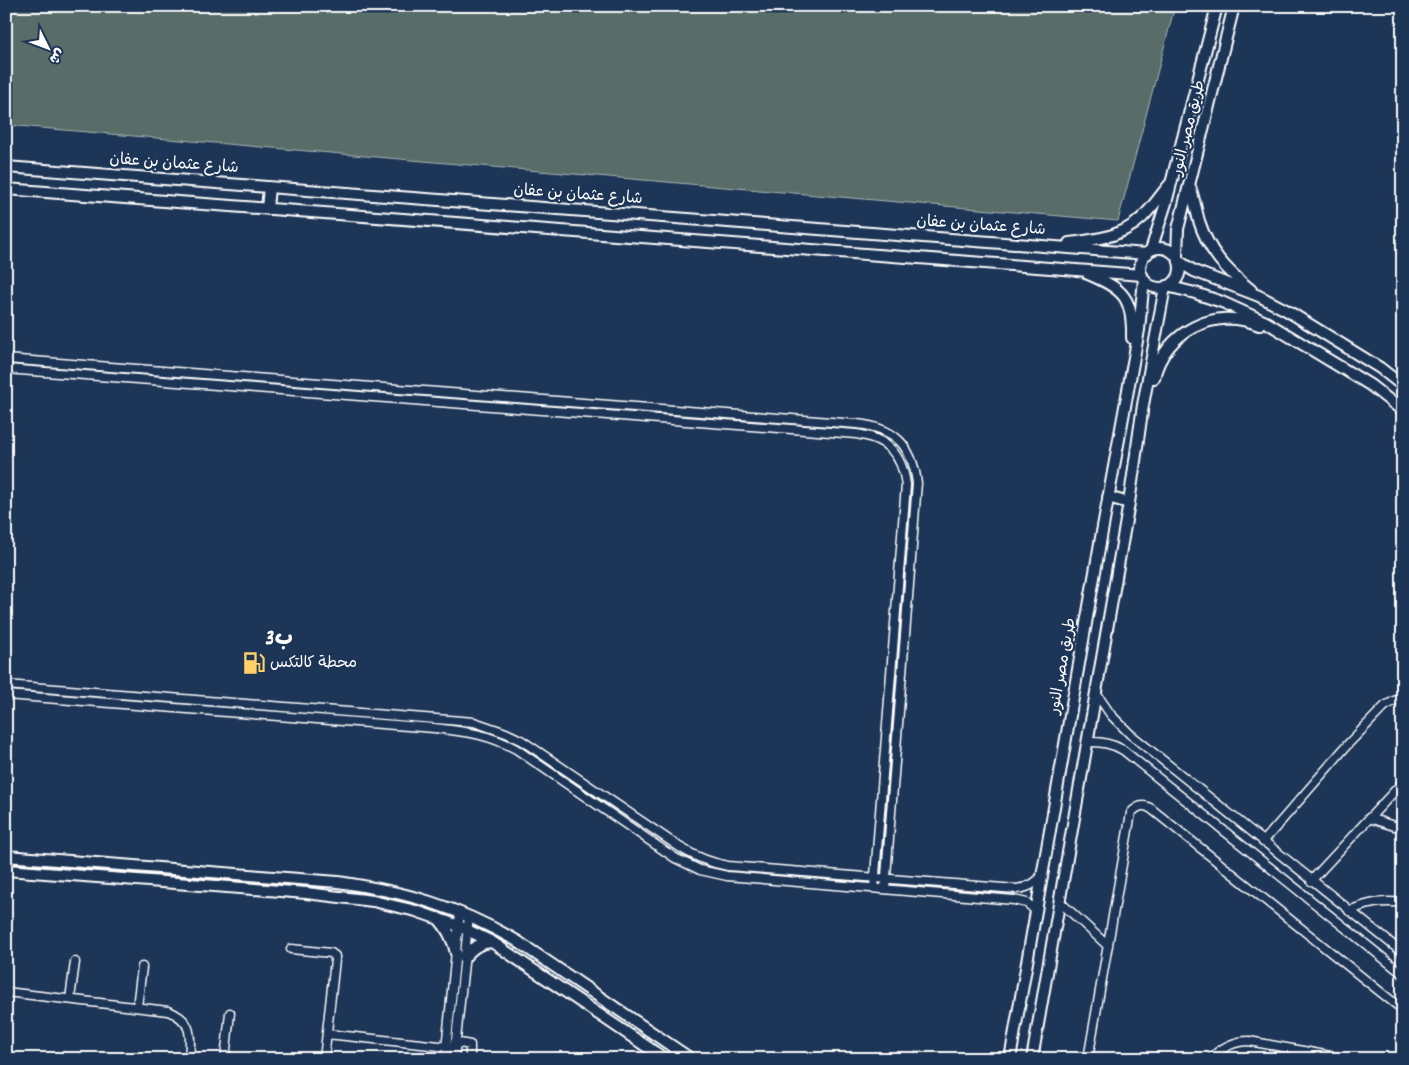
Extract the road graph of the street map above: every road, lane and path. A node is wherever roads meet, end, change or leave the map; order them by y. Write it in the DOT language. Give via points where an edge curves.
graph roads {
  1 [pos="1217,6"];
  2 [pos="1234,6"];
  3 [pos="6,167"];
  4 [pos="1172,181"];
  5 [pos="1190,186"];
  6 [pos="269,187"];
  7 [pos="6,189"];
  8 [pos="267,209"];
  9 [pos="1046,246"];
  10 [pos="1149,252"];
  11 [pos="1178,259"];
  12 [pos="1081,270"];
  13 [pos="1143,277"];
  14 [pos="1166,287"];
  15 [pos="1259,296"];
  16 [pos="1285,333"];
  17 [pos="6,359"];
  18 [pos="6,369"];
  19 [pos="1130,375"];
  20 [pos="1403,386"];
  21 [pos="1143,405"];
  22 [pos="1403,411"];
  23 [pos="1108,497"];
  24 [pos="1129,503"];
  25 [pos="6,685"];
  26 [pos="1096,692"];
  27 [pos="6,695"];
  28 [pos="1403,698"];
  29 [pos="1087,742"];
  30 [pos="1403,782"];
  31 [pos="1369,818"];
  32 [pos="1403,827"];
  33 [pos="1264,842"];
  34 [pos="6,856"];
  35 [pos="6,870"];
  36 [pos="1042,876"];
  37 [pos="874,878"];
  38 [pos="886,878"];
  39 [pos="1311,881"];
  40 [pos="874,888"];
  41 [pos="885,889"];
  42 [pos="1060,902"];
  43 [pos="1403,903"];
  44 [pos="1036,911"];
  45 [pos="1348,911"];
  46 [pos="464,914"];
  47 [pos="437,918"];
  48 [pos="463,928"];
  49 [pos="492,942"];
  50 [pos="1108,946"];
  51 [pos="291,949"];
  52 [pos="1403,953"];
  53 [pos="460,956"];
  54 [pos="75,962"];
  55 [pos="142,967"];
  56 [pos="1403,974"];
  57 [pos="6,992"];
  58 [pos="70,999"];
  59 [pos="137,1007"];
  60 [pos="1403,1010"];
  61 [pos="230,1013"];
  62 [pos="327,1034"];
  63 [pos="452,1045"];
  64 [pos="189,1059"];
  65 [pos="225,1059"];
  66 [pos="324,1059"];
  67 [pos="445,1059"];
  68 [pos="454,1059"];
  69 [pos="470,1059"];
  70 [pos="665,1059"];
  71 [pos="691,1059"];
  72 [pos="1010,1059"];
  73 [pos="1032,1059"];
  74 [pos="1088,1059"];
  75 [pos="1210,1059"];
  76 [pos="1347,1059"];
  1 -- 4 [label="street, طريق مصر النور"];
  2 -- 5 [label="street, طريق مصر النور"];
  3 -- 6 [label="street, شارع عثمان بن عفان"];
  4 -- 9 [label="street" via="1150,210 1119,233 1101,239"];
  4 -- 10 [label="street, طريق مصر النور"];
  5 -- 11 [label="street, طريق مصر النور" via="1178,229"];
  5 -- 15 [label="street" via="1200,223 1212,249 1235,277"];
  6 -- 8 [label="street"];
  6 -- 9 [label="street, شارع عثمان بن عفان"];
  7 -- 8 [label="street"];
  8 -- 12 [label="street"];
  9 -- 10 [label="street, شارع عثمان بن عفان"];
  10 -- 11 [label="street" via="1156,248 1168,249"];
  10 -- 13 [label="street" via="1141,264"];
  11 -- 14 [label="street" via="1177,279"];
  11 -- 15 [label="street" via="1194,271"];
  12 -- 13 [label="street"];
  12 -- 19 [label="street" via="1110,283 1127,302 1132,319"];
  13 -- 14 [label="street" via="1155,287"];
  13 -- 19 [label="street, طريق مصر النور" via="1139,330"];
  14 -- 16 [label="street" via="1222,302"];
  14 -- 21 [label="street"];
  15 -- 20 [label="street" via="1380,368"];
  16 -- 21 [label="street" via="1234,318 1201,323 1179,336 1162,355"];
  16 -- 22 [label="street" via="1370,385"];
  17 -- 38 [label="street" via="857,424 889,432 909,454 917,483"];
  18 -- 37 [label="street" via="856,434 881,441 899,460 906,485"];
  19 -- 23 [label="street, طريق مصر النور"];
  21 -- 24 [label="street"];
  23 -- 24 [label="street"];
  23 -- 36 [label="street, طريق مصر النور"];
  24 -- 26 [label="street"];
  25 -- 37 [label="street" via="474,722 521,740 681,848 704,860 728,866"];
  26 -- 29 [label="street"];
  26 -- 33 [label="street" via="1111,715 1130,734"];
  27 -- 40 [label="street" via="476,733 516,749 675,858 700,870 727,876"];
  28 -- 33 [label="street" via="1385,706 1348,742"];
  29 -- 42 [label="street"];
  29 -- 56 [label="street" via="1105,743 1123,750"];
  30 -- 31 [label="street"];
  31 -- 32 [label="street"];
  31 -- 39 [label="street"];
  33 -- 39 [label="street"];
  34 -- 46 [label="street" via="338,882 404,894"];
  35 -- 47 [label="street" via="336,896 394,905"];
  36 -- 38 [label="street" via="1028,887 1016,888"];
  36 -- 44 [label="street, طريق مصر النور"];
  37 -- 38 [label="street"];
  37 -- 40 [label="street"];
  38 -- 41 [label="street"];
  39 -- 45 [label="street"];
  40 -- 41 [label="street"];
  41 -- 44 [label="street" via="1021,901"];
  42 -- 50 [label="street"];
  42 -- 73 [label="street"];
  43 -- 45 [label="street" via="1384,901"];
  44 -- 72 [label="street, طريق مصر النور"];
  45 -- 52 [label="street"];
  46 -- 48 [label="street"];
  46 -- 71 [label="street" via="517,941"];
  47 -- 48 [label="street"];
  47 -- 53 [label="street" via="450,934"];
  48 -- 49 [label="street"];
  48 -- 53 [label="street"];
  49 -- 53 [label="street" via="476,946"];
  49 -- 70 [label="street"];
  50 -- 60 [label="street" via="1131,813 1143,805"];
  50 -- 74 [label="street"];
  51 -- 62 [label="street" via="335,956"];
  53 -- 63 [label="street"];
  54 -- 58 [label="street"];
  55 -- 59 [label="street"];
  57 -- 58 [label="street"];
  58 -- 59 [label="street"];
  59 -- 64 [label="street" via="168,1011 184,1019 190,1031"];
  61 -- 65 [label="street"];
  62 -- 63 [label="street"];
  62 -- 66 [label="street"];
  63 -- 67 [label="street"];
  63 -- 68 [label="street"];
  63 -- 69 [label="street" via="468,1043"];
  75 -- 76 [label="street" via="1230,1044 1249,1041"];
}
